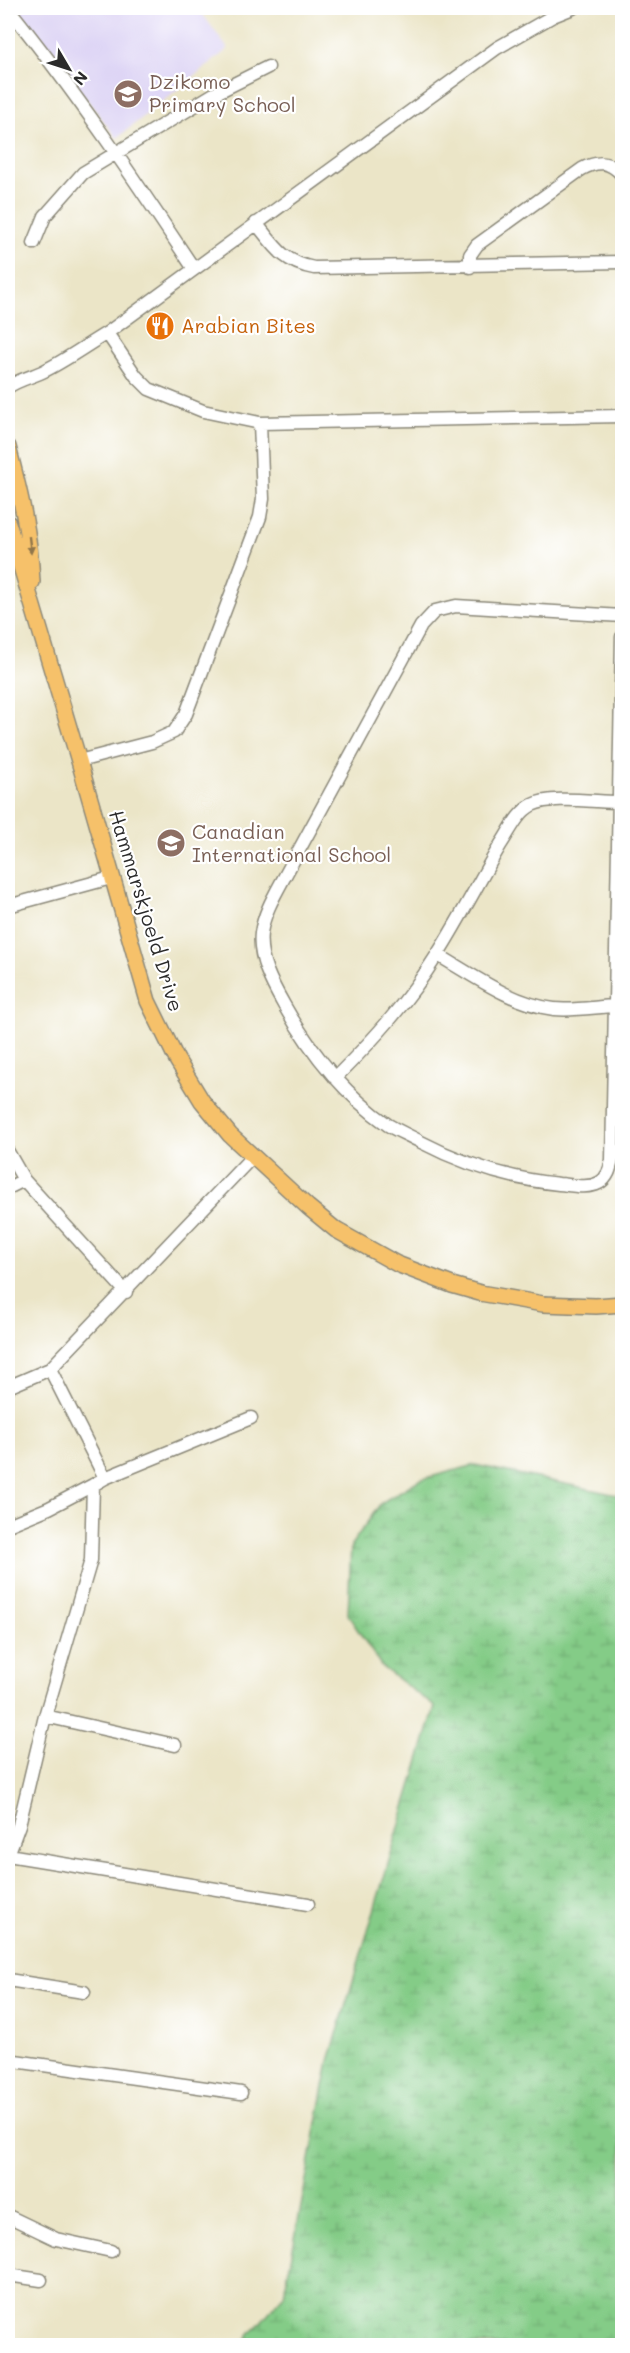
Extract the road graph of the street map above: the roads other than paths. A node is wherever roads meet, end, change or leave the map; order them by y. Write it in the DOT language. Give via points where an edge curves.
graph roads {
  1 [pos="8,8"];
  2 [pos="573,8"];
  3 [pos="268,68"];
  4 [pos="115,155"];
  5 [pos="622,175"];
  6 [pos="256,223"];
  7 [pos="34,243"];
  8 [pos="622,262"];
  9 [pos="470,267"];
  10 [pos="194,269"];
  11 [pos="107,333"];
  12 [pos="13,379"];
  13 [pos="8,387"];
  14 [pos="622,416"];
  15 [pos="260,423"];
  16 [pos="8,447"];
  17 [pos="13,490"];
  18 [pos="8,523"];
  19 [pos="32,603"];
  20 [pos="622,616"];
  21 [pos="622,637"];
  22 [pos="79,761"];
  23 [pos="618,802"];
  24 [pos="111,878"];
  25 [pos="620,893"];
  26 [pos="8,906"];
  27 [pos="438,955"];
  28 [pos="615,1006"];
  29 [pos="335,1078"];
  30 [pos="8,1152"];
  31 [pos="252,1157"];
  32 [pos="24,1180"];
  33 [pos="8,1188"];
  34 [pos="126,1292"];
  35 [pos="622,1304"];
  36 [pos="50,1369"];
  37 [pos="8,1387"];
  38 [pos="251,1418"];
  39 [pos="105,1478"];
  40 [pos="93,1485"];
  41 [pos="8,1525"];
  42 [pos="45,1716"];
  43 [pos="175,1746"];
  44 [pos="8,1855"];
  45 [pos="308,1904"];
  46 [pos="8,1980"];
  47 [pos="84,1992"];
  48 [pos="8,2060"];
  49 [pos="241,2093"];
  50 [pos="8,2216"];
  51 [pos="111,2251"];
  52 [pos="8,2275"];
  53 [pos="41,2280"];
  1 -- 4 [label="street" via="40,46"];
  2 -- 6 [label="street" via="497,48"];
  3 -- 4 [label="street" via="214,94"];
  4 -- 7 [label="street" via="83,173 66,190 45,216"];
  4 -- 10 [label="street"];
  5 -- 9 [label="street" via="615,166 604,162 582,169 477,245 470,255"];
  6 -- 9 [label="street" via="280,254 303,266"];
  6 -- 10 [label="street"];
  8 -- 9 [label="street"];
  10 -- 11 [label="street"];
  11 -- 12 [label="street" via="39,374"];
  11 -- 15 [label="street" via="149,389 203,411"];
  12 -- 13 [label="street"];
  14 -- 15 [label="street"];
  15 -- 22 [label="street" via="260,517 186,714 174,732 152,742"];
  16 -- 17 [label="main road, Hammarskjoeld Drive"];
  17 -- 19 [label="main road, Hammarskjoeld Drive, one-way" via="31,546"];
  18 -- 19 [label="main road, Hammarskjoeld Drive"];
  19 -- 22 [label="main road, Hammarskjoeld Drive"];
  20 -- 29 [label="street" via="456,606 435,611 421,626 268,906 261,933 262,956 275,989"];
  21 -- 23 [label="street"];
  22 -- 24 [label="main road, Hammarskjoeld Drive"];
  23 -- 25 [label="street"];
  23 -- 27 [label="street" via="551,800 532,804 519,815"];
  24 -- 26 [label="street"];
  24 -- 31 [label="main road, Hammarskjoeld Drive" via="148,1001 177,1060 202,1101"];
  25 -- 28 [label="street"];
  27 -- 28 [label="street" via="529,1004 556,1009"];
  27 -- 29 [label="street" via="382,1031"];
  28 -- 29 [label="street" via="612,1160 609,1173 590,1187 499,1174 459,1160 389,1126"];
  30 -- 32 [label="street"];
  31 -- 34 [label="street"];
  31 -- 35 [label="main road, Hammarskjoeld Drive" via="336,1230 397,1264 452,1285 532,1303"];
  32 -- 33 [label="street"];
  32 -- 34 [label="street"];
  34 -- 36 [label="street"];
  36 -- 37 [label="street"];
  36 -- 39 [label="street"];
  38 -- 39 [label="street"];
  39 -- 40 [label="street"];
  40 -- 41 [label="street"];
  40 -- 42 [label="street" via="92,1560"];
  42 -- 43 [label="street"];
  42 -- 44 [label="street"];
  44 -- 45 [label="street"];
  46 -- 47 [label="street"];
  48 -- 49 [label="street"];
  50 -- 51 [label="street" via="56,2239"];
  52 -- 53 [label="street"];
}
